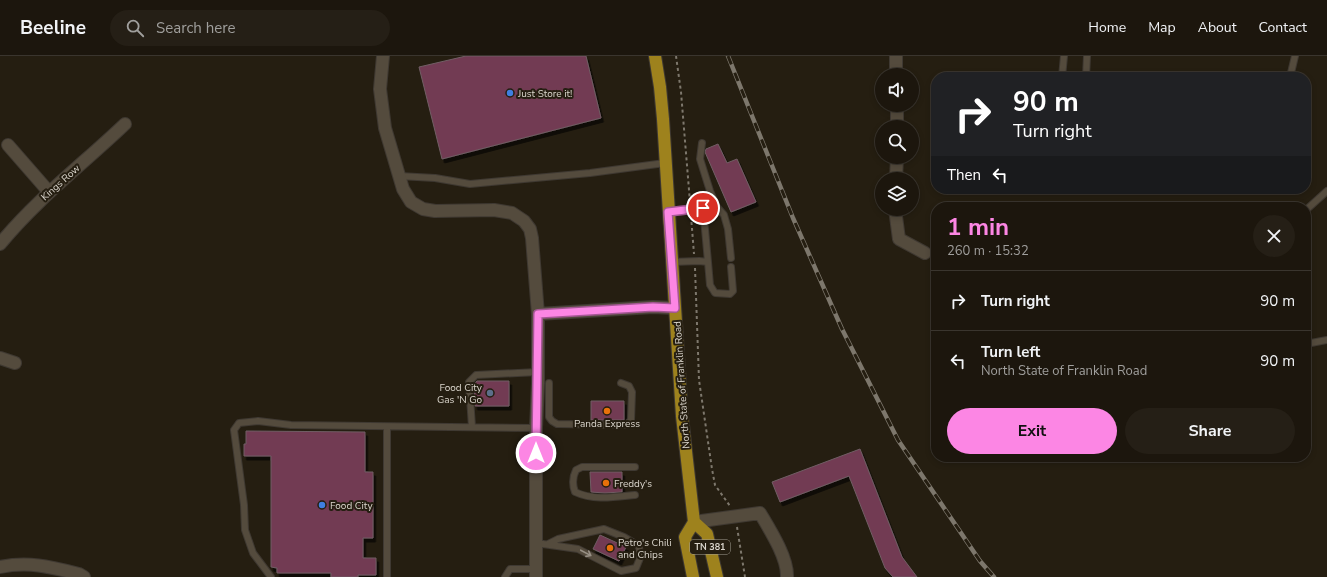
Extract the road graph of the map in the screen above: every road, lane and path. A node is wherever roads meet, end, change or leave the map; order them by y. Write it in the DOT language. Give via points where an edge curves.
graph roads {
  1 [pos="383,56"];
  2 [pos="655,56"];
  3 [pos="676,56"];
  4 [pos="896,56"];
  5 [pos="1064,56"];
  6 [pos="1087,56"];
  7 [pos="1294,56"];
  8 [pos="896,68"];
  9 [pos="1062,72"];
  10 [pos="1086,72"];
  11 [pos="1291,72"];
  12 [pos="125,124"];
  13 [pos="702,143"];
  14 [pos="8,145"];
  15 [pos="666,163"];
  16 [pos="399,176"];
  17 [pos="1327,191"];
  18 [pos="49,192"];
  19 [pos="1311,205"];
  20 [pos="717,207"];
  21 [pos="703,208"];
  22 [pos="691,209"];
  23 [pos="668,212"];
  24 [pos="896,216"];
  25 [pos="0,244"];
  26 [pos="925,253"];
  27 [pos="731,258"];
  28 [pos="694,261"];
  29 [pos="672,262"];
  30 [pos="708,262"];
  31 [pos="731,267"];
  32 [pos="675,308"];
  33 [pos="538,314"];
  34 [pos="1327,340"];
  35 [pos="1311,343"];
  36 [pos="0,358"];
  37 [pos="15,363"];
  38 [pos="538,372"];
  39 [pos="549,383"];
  40 [pos="620,383"];
  41 [pos="387,427"];
  42 [pos="472,427"];
  43 [pos="536,428"];
  44 [pos="635,467"];
  45 [pos="635,495"];
  46 [pos="735,517"];
  47 [pos="694,522"];
  48 [pos="542,544"];
  49 [pos="0,566"];
  50 [pos="536,573"];
  51 [pos="692,574"];
  52 [pos="84,577"];
  53 [pos="272,577"];
  54 [pos="387,577"];
  55 [pos="505,577"];
  56 [pos="717,577"];
  57 [pos="745,577"];
  58 [pos="787,577"];
  1 -- 16 [label="street" via="380,89 385,128"];
  2 -- 15 [label="highway, North State of Franklin Road"];
  3 -- 22 [label="path" via="682,92"];
  4 -- 8 [label="street"];
  5 -- 9 [label="lane"];
  6 -- 10 [label="lane"];
  7 -- 11 [label="lane"];
  12 -- 18 [label="street, Kings Row"];
  13 -- 20 [label="lane" via="700,159"];
  14 -- 18 [label="street"];
  15 -- 16 [label="lane" via="590,174 470,184 435,178"];
  15 -- 23 [label="highway, North State of Franklin Road"];
  16 -- 33 [label="street" via="411,202 423,209 494,210 512,213 524,221 530,229 532,238"];
  17 -- 19 [label="lane"];
  18 -- 25 [label="street, Kings Row"];
  20 -- 21 [label="lane"];
  20 -- 27 [label="lane" via="726,222"];
  21 -- 22 [label="lane"];
  21 -- 30 [label="lane"];
  22 -- 23 [label="lane"];
  22 -- 28 [label="path"];
  23 -- 29 [label="highway, North State of Franklin Road"];
  24 -- 26 [label="street" via="899,239"];
  28 -- 29 [label="lane"];
  28 -- 30 [label="lane"];
  28 -- 46 [label="path" via="699,380 712,469 715,485"];
  29 -- 32 [label="highway, North State of Franklin Road"];
  30 -- 31 [label="lane" via="710,285 715,293 733,292"];
  32 -- 33 [label="street"];
  32 -- 47 [label="highway, North State of Franklin Road" via="682,416"];
  33 -- 38 [label="street"];
  34 -- 35 [label="lane"];
  36 -- 37 [label="street"];
  38 -- 42 [label="lane" via="476,375 469,382"];
  38 -- 43 [label="street"];
  39 -- 40 [label="lane" via="549,417 557,424 624,425 631,420 632,392 629,386"];
  41 -- 42 [label="lane"];
  41 -- 53 [label="lane" via="291,425 258,421 240,423 234,430 245,530 253,553"];
  41 -- 54 [label="lane"];
  42 -- 43 [label="lane"];
  43 -- 48 [label="street"];
  44 -- 45 [label="lane" via="582,467 576,470 573,476 575,492 607,498"];
  46 -- 47 [label="street"];
  46 -- 57 [label="path"];
  46 -- 58 [label="street" via="760,513 777,542"];
  47 -- 51 [label="highway, TN 381" via="685,536"];
  47 -- 56 [label="highway, TN 381" via="707,534"];
  48 -- 48 [label="lane, one-way" via="578,549 621,572 636,568 640,558 639,546 604,529"];
  48 -- 50 [label="street"];
  49 -- 52 [label="street" via="32,564"];
  50 -- 55 [label="lane" via="510,569"];
}
